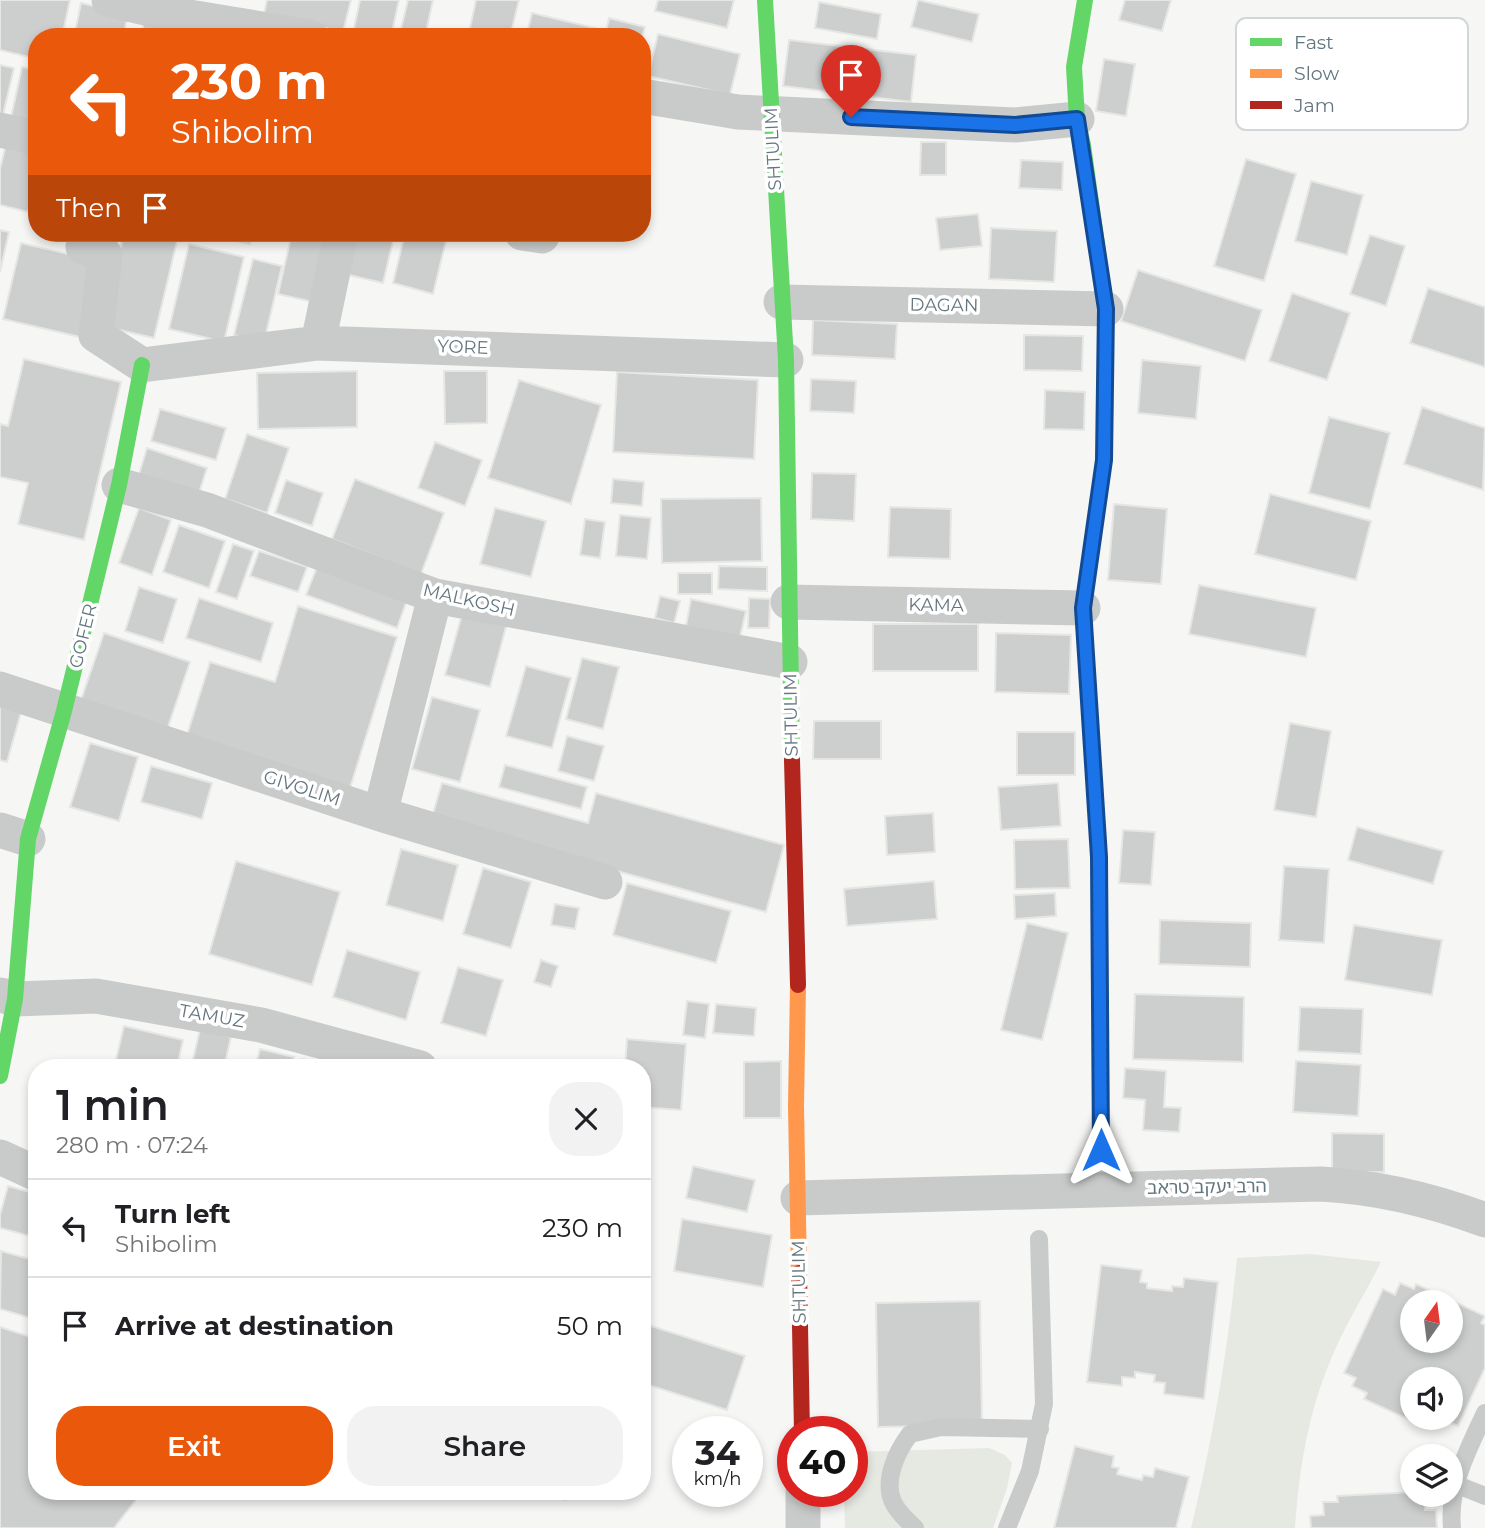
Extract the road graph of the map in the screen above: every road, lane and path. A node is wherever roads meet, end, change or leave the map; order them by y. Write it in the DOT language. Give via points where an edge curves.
graph roads {
  1 [pos="109,0"];
  2 [pos="765,0"];
  3 [pos="1085,0"];
  4 [pos="177,15"];
  5 [pos="136,28"];
  6 [pos="257,28"];
  7 [pos="651,98"];
  8 [pos="771,113"];
  9 [pos="1077,119"];
  10 [pos="0,130"];
  11 [pos="28,136"];
  12 [pos="84,242"];
  13 [pos="339,242"];
  14 [pos="781,302"];
  15 [pos="1106,309"];
  16 [pos="318,343"];
  17 [pos="786,360"];
  18 [pos="142,365"];
  19 [pos="119,485"];
  20 [pos="435,596"];
  21 [pos="788,602"];
  22 [pos="1083,608"];
  23 [pos="790,663"];
  24 [pos="0,689"];
  25 [pos="64,710"];
  26 [pos="380,814"];
  27 [pos="14,834"];
  28 [pos="606,882"];
  29 [pos="7,997"];
  30 [pos="387,1059"];
  31 [pos="0,1076"];
  32 [pos="1101,1150"];
  33 [pos="0,1157"];
  34 [pos="28,1170"];
  35 [pos="798,1198"];
  36 [pos="1485,1220"];
  37 [pos="1039,1239"];
  38 [pos="1485,1413"];
  39 [pos="802,1416"];
  40 [pos="1040,1429"];
  41 [pos="1463,1462"];
  42 [pos="1463,1487"];
  43 [pos="1485,1496"];
  44 [pos="803,1507"];
  45 [pos="1452,1507"];
  46 [pos="803,1528"];
  47 [pos="915,1528"];
  48 [pos="1007,1528"];
  49 [pos="1452,1528"];
  1 -- 4 [label="street"];
  2 -- 8 [label="street, SHTULIM"];
  3 -- 9 [label="street" via="1074,67"];
  4 -- 5 [label="street" via="139,17"];
  4 -- 6 [label="street"];
  7 -- 8 [label="street"];
  8 -- 9 [label="street" via="1015,125"];
  8 -- 14 [label="street, SHTULIM"];
  9 -- 15 [label="street"];
  10 -- 11 [label="street"];
  12 -- 18 [label="street" via="83,247 105,255 96,335"];
  13 -- 16 [label="street"];
  14 -- 15 [label="street, DAGAN"];
  14 -- 17 [label="street, SHTULIM"];
  15 -- 22 [label="street" via="1104,460"];
  16 -- 17 [label="street, YORE"];
  16 -- 18 [label="street, YORE"];
  17 -- 21 [label="street, SHTULIM"];
  18 -- 19 [label="street, GOFER"];
  19 -- 20 [label="street, MALKOSH" via="207,510"];
  19 -- 25 [label="street, GOFER"];
  20 -- 23 [label="street, MALKOSH"];
  20 -- 26 [label="street"];
  21 -- 22 [label="street, KAMA"];
  21 -- 23 [label="street, SHTULIM"];
  22 -- 32 [label="street" via="1099,857"];
  23 -- 35 [label="street, SHTULIM"];
  24 -- 25 [label="street, GIVOLIM"];
  25 -- 26 [label="street, GIVOLIM"];
  25 -- 27 [label="street, GOFER"];
  26 -- 28 [label="street, GIVOLIM"];
  27 -- 29 [label="street, GOFER"];
  29 -- 30 [label="street, TAMUZ" via="96,996 261,1025"];
  29 -- 31 [label="street, GOFER"];
  33 -- 34 [label="street"];
  35 -- 36 [label="street, הרב יעקב טראב" via="1321,1184 1409,1196"];
  35 -- 39 [label="street, SHTULIM"];
  37 -- 40 [label="lane" via="1044,1404"];
  38 -- 41 [label="lane"];
  40 -- 47 [label="lane" via="941,1427 910,1434 900,1447 890,1477 892,1500"];
  40 -- 48 [label="lane" via="1030,1471"];
  42 -- 43 [label="lane"];
  44 -- 46 [label="street"];
  45 -- 49 [label="lane"];
}
